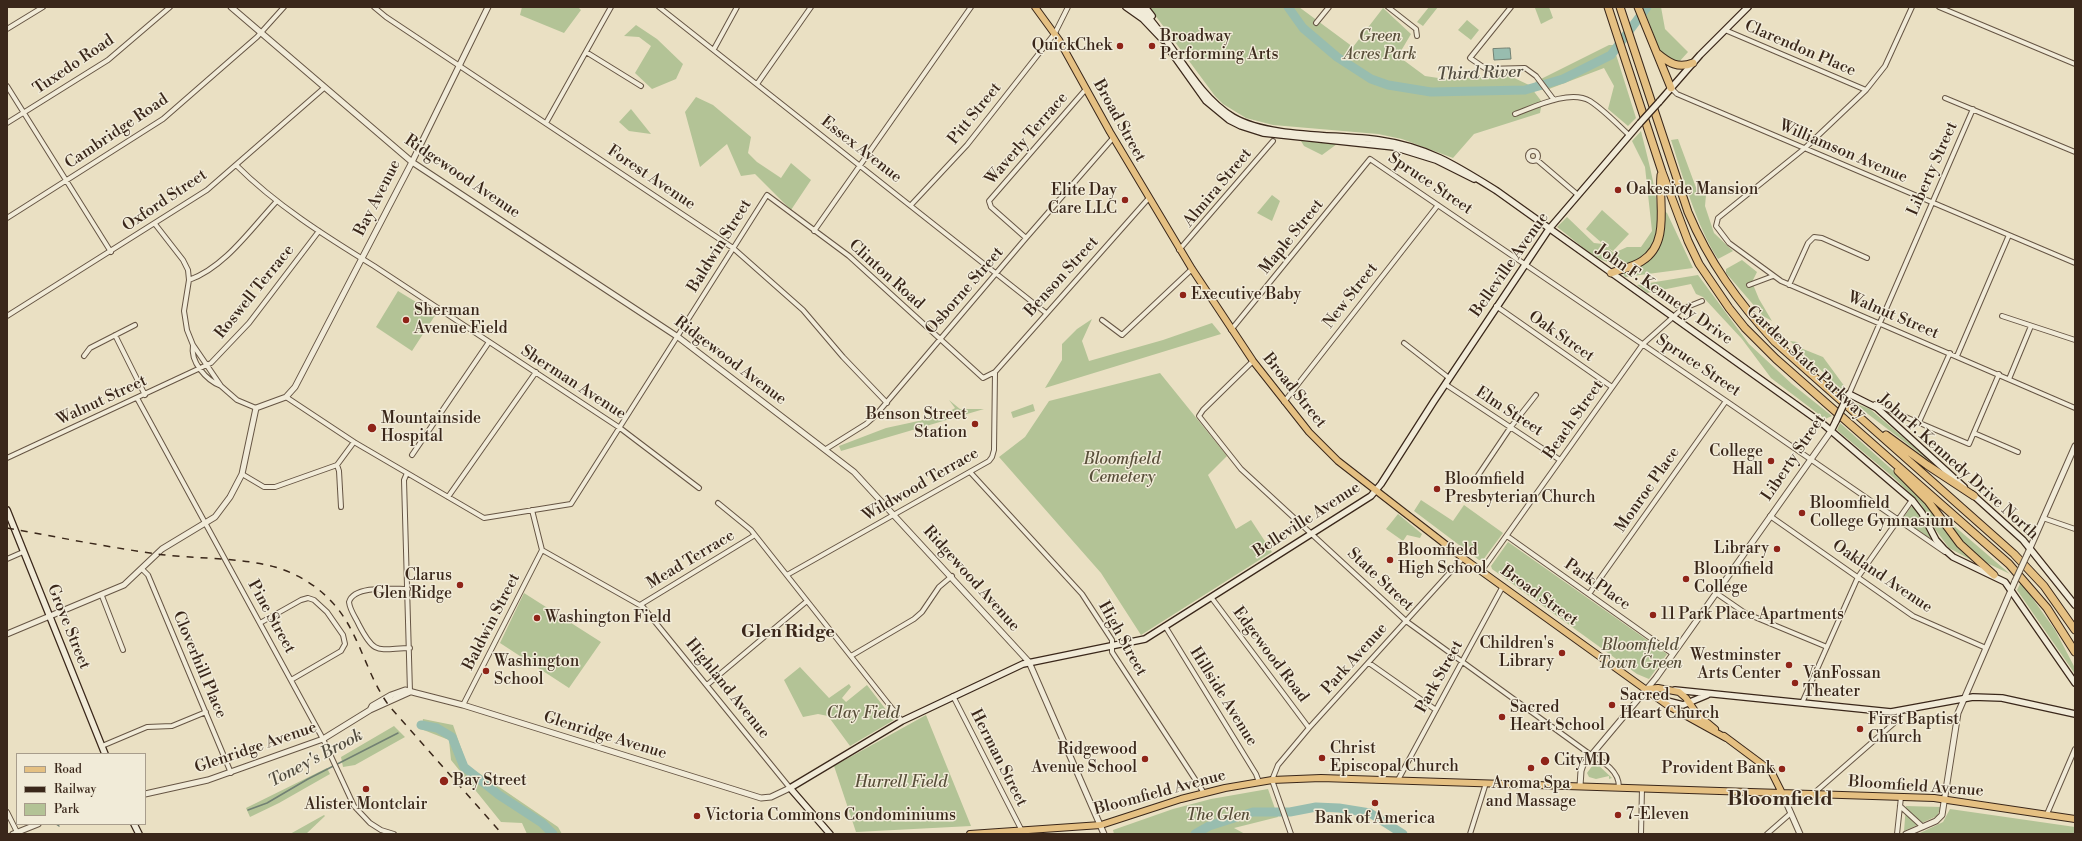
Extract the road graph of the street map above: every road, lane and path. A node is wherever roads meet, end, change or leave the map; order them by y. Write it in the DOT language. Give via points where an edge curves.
graph roads {
  1 [pos="43,7"];
  2 [pos="170,7"];
  3 [pos="231,7"];
  4 [pos="284,7"];
  5 [pos="374,7"];
  6 [pos="488,7"];
  7 [pos="611,7"];
  8 [pos="661,7"];
  9 [pos="737,7"];
  10 [pos="811,7"];
  11 [pos="971,7"];
  12 [pos="1035,7"];
  13 [pos="1068,7"];
  14 [pos="1126,7"];
  15 [pos="1133,7"];
  16 [pos="1139,7"];
  17 [pos="1145,7"];
  18 [pos="1329,7"];
  19 [pos="1388,7"];
  20 [pos="1511,7"];
  21 [pos="1608,7"];
  22 [pos="1620,7"];
  23 [pos="1638,7"];
  24 [pos="1748,7"];
  25 [pos="1912,7"];
  26 [pos="1938,7"];
  27 [pos="1394,9"];
  28 [pos="1316,23"];
  29 [pos="7,29"];
  30 [pos="1724,30"];
  31 [pos="261,33"];
  32 [pos="1055,33"];
  33 [pos="1416,36"];
  34 [pos="1163,40"];
  35 [pos="714,49"];
  36 [pos="586,52"];
  37 [pos="1176,53"];
  38 [pos="1657,53"];
  39 [pos="1693,63"];
  40 [pos="2075,64"];
  41 [pos="460,65"];
  42 [pos="757,84"];
  43 [pos="7,86"];
  44 [pos="641,86"];
  45 [pos="324,88"];
  46 [pos="1671,88"];
  47 [pos="1086,89"];
  48 [pos="1866,90"];
  49 [pos="1946,98"];
  50 [pos="1554,100"];
  51 [pos="1973,110"];
  52 [pos="24,113"];
  53 [pos="1515,114"];
  54 [pos="7,123"];
  55 [pos="546,123"];
  56 [pos="1629,135"];
  57 [pos="1113,138"];
  58 [pos="1273,141"];
  59 [pos="1805,148"];
  60 [pos="2075,152"];
  61 [pos="1370,159"];
  62 [pos="1537,160"];
  63 [pos="412,162"];
  64 [pos="236,164"];
  65 [pos="860,164"];
  66 [pos="1662,172"];
  67 [pos="66,180"];
  68 [pos="1482,182"];
  69 [pos="1578,195"];
  70 [pos="1148,199"];
  71 [pos="276,202"];
  72 [pos="1932,203"];
  73 [pos="911,205"];
  74 [pos="1438,205"];
  75 [pos="7,218"];
  76 [pos="154,224"];
  77 [pos="1548,229"];
  78 [pos="319,231"];
  79 [pos="814,231"];
  80 [pos="2009,235"];
  81 [pos="1026,238"];
  82 [pos="732,247"];
  83 [pos="1180,250"];
  84 [pos="111,252"];
  85 [pos="1867,258"];
  86 [pos="361,259"];
  87 [pos="2075,263"];
  88 [pos="1525,264"];
  89 [pos="1192,269"];
  90 [pos="996,273"];
  91 [pos="1611,273"];
  92 [pos="1773,276"];
  93 [pos="189,280"];
  94 [pos="1749,285"];
  95 [pos="1789,285"];
  96 [pos="1702,301"];
  97 [pos="1496,306"];
  98 [pos="1046,313"];
  99 [pos="7,316"];
  100 [pos="2002,316"];
  101 [pos="1672,317"];
  102 [pos="1102,320"];
  103 [pos="1879,324"];
  104 [pos="135,325"];
  105 [pos="2031,326"];
  106 [pos="1232,330"];
  107 [pos="115,335"];
  108 [pos="678,337"];
  109 [pos="939,339"];
  110 [pos="2075,340"];
  111 [pos="489,342"];
  112 [pos="1404,343"];
  113 [pos="1643,344"];
  114 [pos="193,346"];
  115 [pos="1950,353"];
  116 [pos="84,356"];
  117 [pos="1957,356"];
  118 [pos="1253,361"];
  119 [pos="206,366"];
  120 [pos="200,369"];
  121 [pos="536,372"];
  122 [pos="995,372"];
  123 [pos="1998,374"];
  124 [pos="1449,378"];
  125 [pos="2009,379"];
  126 [pos="1445,384"];
  127 [pos="221,386"];
  128 [pos="1612,387"];
  129 [pos="145,395"];
  130 [pos="1536,395"];
  131 [pos="286,397"];
  132 [pos="137,398"];
  133 [pos="1846,398"];
  134 [pos="1726,401"];
  135 [pos="1865,401"];
  136 [pos="886,402"];
  137 [pos="1284,402"];
  138 [pos="256,408"];
  139 [pos="2075,408"];
  140 [pos="1835,410"];
  141 [pos="1919,422"];
  142 [pos="620,428"];
  143 [pos="1510,428"];
  144 [pos="1831,431"];
  145 [pos="1974,433"];
  146 [pos="354,442"];
  147 [pos="2075,446"];
  148 [pos="828,451"];
  149 [pos="2018,452"];
  150 [pos="412,454"];
  151 [pos="7,458"];
  152 [pos="1560,460"];
  153 [pos="1810,460"];
  154 [pos="337,465"];
  155 [pos="971,472"];
  156 [pos="407,473"];
  157 [pos="242,474"];
  158 [pos="1475,480"];
  159 [pos="699,488"];
  160 [pos="1376,491"];
  161 [pos="1974,496"];
  162 [pos="448,497"];
  163 [pos="1912,500"];
  164 [pos="718,504"];
  165 [pos="341,507"];
  166 [pos="7,510"];
  167 [pos="532,510"];
  168 [pos="895,515"];
  169 [pos="1770,516"];
  170 [pos="2043,518"];
  171 [pos="1897,520"];
  172 [pos="206,524"];
  173 [pos="2075,529"];
  174 [pos="1312,533"];
  175 [pos="755,535"];
  176 [pos="1507,536"];
  177 [pos="2030,548"];
  178 [pos="542,550"];
  179 [pos="24,552"];
  180 [pos="1953,557"];
  181 [pos="1463,558"];
  182 [pos="7,559"];
  183 [pos="142,569"];
  184 [pos="1482,570"];
  185 [pos="787,575"];
  186 [pos="1994,575"];
  187 [pos="952,576"];
  188 [pos="1858,577"];
  189 [pos="1503,586"];
  190 [pos="408,589"];
  191 [pos="2011,590"];
  192 [pos="1716,593"];
  193 [pos="1589,594"];
  194 [pos="102,596"];
  195 [pos="1211,597"];
  196 [pos="807,601"];
  197 [pos="640,605"];
  198 [pos="2075,605"];
  199 [pos="49,617"];
  200 [pos="1406,621"];
  201 [pos="260,623"];
  202 [pos="1165,626"];
  203 [pos="2075,630"];
  204 [pos="7,634"];
  205 [pos="1112,646"];
  206 [pos="1827,647"];
  207 [pos="410,648"];
  208 [pos="1986,648"];
  209 [pos="123,650"];
  210 [pos="2075,652"];
  211 [pos="1673,654"];
  212 [pos="851,656"];
  213 [pos="1463,661"];
  214 [pos="1029,662"];
  215 [pos="1369,663"];
  216 [pos="292,680"];
  217 [pos="2075,684"];
  218 [pos="706,685"];
  219 [pos="1646,689"];
  220 [pos="1673,689"];
  221 [pos="410,692"];
  222 [pos="1712,695"];
  223 [pos="953,696"];
  224 [pos="1964,698"];
  225 [pos="1662,700"];
  226 [pos="1690,703"];
  227 [pos="1802,703"];
  228 [pos="463,705"];
  229 [pos="1436,710"];
  230 [pos="1899,711"];
  231 [pos="206,712"];
  232 [pos="2075,714"];
  233 [pos="902,721"];
  234 [pos="1309,728"];
  235 [pos="1726,738"];
  236 [pos="324,739"];
  237 [pos="102,746"];
  238 [pos="2075,749"];
  239 [pos="105,753"];
  240 [pos="1591,755"];
  241 [pos="231,773"];
  242 [pos="1272,780"];
  243 [pos="1398,780"];
  244 [pos="1259,782"];
  245 [pos="1486,783"];
  246 [pos="1580,786"];
  247 [pos="1619,787"];
  248 [pos="790,788"];
  249 [pos="1642,788"];
  250 [pos="1782,792"];
  251 [pos="1204,793"];
  252 [pos="146,794"];
  253 [pos="1813,794"];
  254 [pos="1901,797"];
  255 [pos="1945,799"];
  256 [pos="1900,806"];
  257 [pos="7,812"];
  258 [pos="1791,813"];
  259 [pos="2046,814"];
  260 [pos="2075,819"];
  261 [pos="36,825"];
  262 [pos="134,825"];
  263 [pos="1101,825"];
  264 [pos="1923,827"];
  265 [pos="1022,831"];
  266 [pos="17,833"];
  267 [pos="139,834"];
  268 [pos="394,834"];
  269 [pos="830,834"];
  270 [pos="970,834"];
  271 [pos="1104,834"];
  272 [pos="1291,834"];
  273 [pos="1470,834"];
  274 [pos="1641,834"];
  275 [pos="1767,834"];
  276 [pos="1800,834"];
  277 [pos="1897,834"];
  278 [pos="1906,834"];
  1 -- 29 [label="street"];
  2 -- 52 [label="street, Tuxedo Road" via="108,60"];
  3 -- 31 [label="street, Ridgewood Avenue"];
  4 -- 31 [label="street, Cambridge Road"];
  5 -- 41 [label="street, Forest Avenue"];
  6 -- 41 [label="street, Bay Avenue"];
  7 -- 36 [label="street"];
  8 -- 35 [label="street, Essex Avenue"];
  9 -- 35 [label="street"];
  10 -- 42 [label="street"];
  11 -- 65 [label="street"];
  12 -- 32 [label="main road, Broad Street"];
  13 -- 32 [label="street, Pitt Street"];
  14 -- 34 [label="main road" via="1143,19"];
  15 -- 34 [label="main road, John F. Kennedy Drive"];
  16 -- 37 [label="main road, John F. Kennedy Drive"];
  17 -- 37 [label="main road"];
  18 -- 28 [label="street"];
  19 -- 27 [label="street"];
  20 -- 50 [label="street" via="1470,58 1486,68 1525,68 1536,76"];
  21 -- 66 [label="highway, Garden State Parkway"];
  22 -- 133 [label="highway, Garden State Parkway" via="1686,206 1711,260 1724,281 1757,322 1787,353"];
  23 -- 38 [label="highway"];
  24 -- 30 [label="main road, Belleville Avenue"];
  25 -- 48 [label="street" via="1885,66"];
  26 -- 40 [label="street"];
  27 -- 33 [label="street" via="1416,29"];
  30 -- 39 [label="main road, Belleville Avenue"];
  30 -- 48 [label="street, Clarendon Place"];
  31 -- 45 [label="street, Ridgewood Avenue"];
  31 -- 67 [label="street, Cambridge Road" via="163,119"];
  32 -- 47 [label="main road, Broad Street"];
  32 -- 73 [label="street, Pitt Street" via="967,145"];
  34 -- 68 [label="main road, John F. Kennedy Drive" via="1206,101 1229,120 1241,126 1263,133 1394,147 1436,160"];
  35 -- 42 [label="street, Essex Avenue"];
  36 -- 44 [label="street"];
  36 -- 55 [label="street"];
  37 -- 68 [label="main road, John F. Kennedy Drive" via="1209,98 1225,112 1243,122 1264,129 1380,140 1410,146 1453,162"];
  38 -- 39 [label="highway" via="1675,65"];
  38 -- 46 [label="highway"];
  39 -- 46 [label="main road, Belleville Avenue"];
  41 -- 55 [label="street, Forest Avenue"];
  41 -- 63 [label="street, Bay Avenue"];
  42 -- 65 [label="street, Essex Avenue"];
  43 -- 52 [label="street"];
  45 -- 63 [label="street, Ridgewood Avenue"];
  45 -- 64 [label="street, Oxford Street"];
  46 -- 56 [label="main road, Belleville Avenue, bridge"];
  46 -- 59 [label="street, Williamson Avenue" via="1677,94"];
  47 -- 57 [label="main road, Broad Street"];
  47 -- 81 [label="street, Waverly Terrace" via="989,201 991,207"];
  48 -- 59 [label="street"];
  49 -- 51 [label="street"];
  50 -- 53 [label="street"];
  50 -- 56 [label="street" via="1577,97 1590,101"];
  51 -- 60 [label="street"];
  51 -- 72 [label="street, Liberty Street"];
  52 -- 54 [label="street, Tuxedo Road"];
  52 -- 67 [label="street"];
  55 -- 82 [label="street, Forest Avenue"];
  56 -- 69 [label="main road, Belleville Avenue"];
  57 -- 70 [label="main road, Broad Street"];
  57 -- 81 [label="street, Osborne Street"];
  58 -- 83 [label="street, Almira Street"];
  59 -- 72 [label="street, Williamson Avenue"];
  59 -- 92 [label="street, Walnut Street" via="1718,218 1716,226 1729,243"];
  61 -- 74 [label="street, Spruce Street"];
  61 -- 106 [label="street, Maple Street"];
  62 -- 69 [label="street"];
  63 -- 86 [label="street, Bay Avenue"];
  63 -- 108 [label="street, Ridgewood Avenue"];
  64 -- 71 [label="street, Sherman Avenue"];
  64 -- 76 [label="street, Oxford Street" via="207,190"];
  65 -- 73 [label="street, Essex Avenue"];
  65 -- 79 [label="street"];
  66 -- 91 [label="highway" via="1661,224 1655,246 1644,260"];
  66 -- 140 [label="highway, Garden State Parkway" via="1699,264 1729,308 1767,350"];
  67 -- 75 [label="street, Cambridge Road"];
  67 -- 84 [label="street"];
  68 -- 77 [label="main road, John F. Kennedy Drive"];
  69 -- 77 [label="main road, Belleville Avenue"];
  70 -- 83 [label="main road, Broad Street"];
  70 -- 98 [label="street, Benson Street"];
  71 -- 78 [label="street, Sherman Avenue"];
  71 -- 93 [label="street" via="221,261"];
  72 -- 80 [label="street, Williamson Avenue"];
  72 -- 103 [label="street, Liberty Street"];
  73 -- 90 [label="street, Essex Avenue"];
  74 -- 88 [label="street, Spruce Street"];
  74 -- 137 [label="street, New Street"];
  76 -- 84 [label="street, Oxford Street"];
  76 -- 93 [label="street" via="186,265"];
  77 -- 88 [label="main road, Belleville Avenue"];
  77 -- 91 [label="main road, John F. Kennedy Drive"];
  78 -- 86 [label="street, Sherman Avenue"];
  78 -- 119 [label="street, Roswell Terrace" via="249,323"];
  79 -- 82 [label="street, Baldwin Street" via="767,195"];
  79 -- 109 [label="street, Clinton Road" via="849,256"];
  80 -- 87 [label="street, Williamson Avenue"];
  80 -- 117 [label="street"];
  81 -- 90 [label="street, Osborne Street"];
  82 -- 108 [label="street, Baldwin Street"];
  82 -- 136 [label="street, Forest Avenue" via="803,310"];
  83 -- 89 [label="main road, Broad Street"];
  84 -- 99 [label="street, Oxford Street"];
  85 -- 95 [label="street" via="1822,238 1814,237 1808,243"];
  86 -- 111 [label="street, Sherman Avenue"];
  86 -- 131 [label="street, Bay Avenue" via="295,387"];
  88 -- 97 [label="main road, Belleville Avenue"];
  88 -- 113 [label="street, Spruce Street"];
  89 -- 102 [label="street" via="1122,335"];
  89 -- 106 [label="main road, Broad Street"];
  90 -- 98 [label="street, Essex Avenue"];
  90 -- 109 [label="street, Osborne Street"];
  91 -- 101 [label="main road, John F. Kennedy Drive"];
  92 -- 94 [label="street"];
  92 -- 95 [label="street, Walnut Street"];
  93 -- 114 [label="street" via="184,311"];
  95 -- 103 [label="street, Walnut Street"];
  96 -- 101 [label="street, Beach Street" via="1682,308"];
  97 -- 124 [label="main road, Belleville Avenue"];
  97 -- 128 [label="street, Oak Street"];
  98 -- 122 [label="street, Benson Street"];
  100 -- 105 [label="street"];
  101 -- 113 [label="street, Beach Street"];
  101 -- 144 [label="main road, John F. Kennedy Drive"];
  103 -- 115 [label="street, Walnut Street"];
  103 -- 133 [label="street, Liberty Street"];
  104 -- 107 [label="street"];
  105 -- 110 [label="street"];
  105 -- 125 [label="street"];
  106 -- 118 [label="main road, Broad Street"];
  107 -- 116 [label="street" via="90,348"];
  107 -- 129 [label="street"];
  108 -- 142 [label="street, Baldwin Street"];
  108 -- 148 [label="street, Ridgewood Avenue"];
  109 -- 122 [label="street, Clinton Road" via="983,378"];
  109 -- 136 [label="street, Osborne Street"];
  111 -- 121 [label="street, Sherman Avenue"];
  111 -- 150 [label="street"];
  112 -- 124 [label="street"];
  113 -- 128 [label="street, Beach Street"];
  113 -- 134 [label="street, Spruce Street"];
  114 -- 119 [label="street"];
  114 -- 120 [label="street" via="192,350"];
  115 -- 117 [label="street, Walnut Street"];
  115 -- 141 [label="street"];
  117 -- 123 [label="street, Walnut Street"];
  118 -- 137 [label="main road, Broad Street"];
  118 -- 174 [label="street, State Street" via="1199,416 1240,469"];
  119 -- 120 [label="street, Walnut Street"];
  119 -- 127 [label="street"];
  120 -- 127 [label="street" via="215,384"];
  120 -- 129 [label="street, Walnut Street"];
  121 -- 142 [label="street, Sherman Avenue"];
  121 -- 162 [label="street"];
  122 -- 155 [label="street, Wildwood Terrace" via="992,457"];
  123 -- 125 [label="street, Walnut Street"];
  123 -- 145 [label="street"];
  124 -- 126 [label="main road, Belleville Avenue"];
  125 -- 139 [label="street, Walnut Street"];
  126 -- 143 [label="street, Elm Street"];
  126 -- 160 [label="main road, Belleville Avenue"];
  127 -- 138 [label="street" via="237,400"];
  128 -- 152 [label="street, Beach Street"];
  129 -- 132 [label="street, Walnut Street"];
  130 -- 143 [label="street"];
  131 -- 138 [label="street"];
  131 -- 146 [label="street"];
  132 -- 151 [label="street, Walnut Street"];
  132 -- 172 [label="street, Pine Street"];
  133 -- 135 [label="main road, John F. Kennedy Drive North"];
  133 -- 144 [label="main road, Liberty Street, bridge"];
  133 -- 161 [label="highway" via="1927,465"];
  133 -- 203 [label="highway, Garden State Parkway" via="2014,554 2044,586"];
  134 -- 153 [label="street, Spruce Street"];
  134 -- 193 [label="street, Monroe Place"];
  135 -- 141 [label="street"];
  135 -- 161 [label="main road, John F. Kennedy Drive North" via="1880,411"];
  136 -- 148 [label="street, Osborne Street" via="866,424"];
  137 -- 160 [label="main road, Broad Street" via="1338,461"];
  138 -- 157 [label="street"];
  140 -- 186 [label="highway" via="1921,493 1960,544"];
  140 -- 210 [label="highway, Garden State Parkway" via="2009,564 2047,608"];
  141 -- 145 [label="street" via="1969,444"];
  142 -- 159 [label="street, Sherman Avenue"];
  142 -- 167 [label="street, Baldwin Street" via="571,504"];
  143 -- 152 [label="street, Elm Street"];
  143 -- 158 [label="street"];
  144 -- 153 [label="street, Liberty Street"];
  144 -- 163 [label="main road, John F. Kennedy Drive"];
  145 -- 149 [label="street"];
  146 -- 154 [label="street"];
  146 -- 156 [label="street"];
  147 -- 170 [label="street"];
  148 -- 168 [label="street, Ridgewood Avenue" via="848,467"];
  152 -- 176 [label="street, Beach Street"];
  153 -- 169 [label="street, Liberty Street"];
  153 -- 171 [label="street, Spruce Street"];
  154 -- 157 [label="street" via="271,488 264,487"];
  154 -- 165 [label="street"];
  155 -- 168 [label="street, Wildwood Terrace"];
  155 -- 205 [label="street, High Street" via="1082,594 1109,634"];
  156 -- 162 [label="street"];
  156 -- 190 [label="street" via="404,480"];
  157 -- 172 [label="street" via="226,504 215,518"];
  160 -- 174 [label="main road, Belleville Avenue"];
  160 -- 181 [label="main road, Broad Street"];
  161 -- 177 [label="main road, John F. Kennedy Drive North"];
  162 -- 167 [label="street, Baldwin Street" via="484,518"];
  163 -- 171 [label="street"];
  163 -- 180 [label="main road, John F. Kennedy Drive" via="1938,544"];
  164 -- 175 [label="street"];
  166 -- 179 [label="main road, Grove Street"];
  167 -- 178 [label="street"];
  168 -- 185 [label="street, Wildwood Terrace"];
  168 -- 187 [label="street, Ridgewood Avenue"];
  169 -- 188 [label="street, Oakland Avenue"];
  169 -- 192 [label="street, Liberty Street"];
  170 -- 173 [label="street"];
  170 -- 177 [label="street"];
  171 -- 180 [label="street, Spruce Street"];
  171 -- 188 [label="street"];
  172 -- 183 [label="street" via="162,549"];
  172 -- 201 [label="street, Pine Street"];
  174 -- 195 [label="main road, Belleville Avenue"];
  174 -- 200 [label="street, State Street"];
  175 -- 185 [label="street"];
  175 -- 197 [label="street, Mead Terrace"];
  176 -- 184 [label="street, Beach Street"];
  176 -- 193 [label="street, Park Place"];
  177 -- 191 [label="street, bridge"];
  177 -- 198 [label="main road, John F. Kennedy Drive North"];
  178 -- 197 [label="street, Highland Avenue"];
  178 -- 228 [label="street, Baldwin Street"];
  179 -- 182 [label="street"];
  179 -- 199 [label="main road, Grove Street"];
  180 -- 186 [label="main road, Spruce Street"];
  181 -- 184 [label="main road, Broad Street"];
  181 -- 200 [label="street, Park Avenue"];
  183 -- 194 [label="street" via="128,583"];
  183 -- 231 [label="street, Cloverhill Place" via="148,575"];
  184 -- 189 [label="main road, Broad Street"];
  185 -- 196 [label="street"];
  186 -- 191 [label="main road, Spruce Street" via="2003,580"];
  187 -- 212 [label="street" via="939,587 914,619"];
  187 -- 214 [label="street, Ridgewood Avenue"];
  188 -- 206 [label="street"];
  188 -- 208 [label="street, Oakland Avenue" via="1913,616"];
  189 -- 213 [label="street, Park Street"];
  189 -- 219 [label="main road, Broad Street"];
  190 -- 207 [label="street"];
  190 -- 207 [label="street" via="362,590 350,599 349,607 371,646"];
  191 -- 208 [label="street"];
  191 -- 217 [label="main road, Spruce Street"];
  192 -- 206 [label="street" via="1745,613"];
  192 -- 211 [label="street, Liberty Street"];
  193 -- 211 [label="street, Park Place"];
  194 -- 199 [label="street"];
  194 -- 209 [label="street"];
  195 -- 202 [label="main road, Belleville Avenue"];
  195 -- 234 [label="street, Edgewood Road"];
  196 -- 212 [label="street"];
  196 -- 218 [label="street"];
  197 -- 218 [label="street, Highland Avenue"];
  199 -- 204 [label="street"];
  199 -- 237 [label="main road, Grove Street"];
  200 -- 213 [label="street, State Street"];
  200 -- 215 [label="street, Park Avenue"];
  201 -- 216 [label="street, Pine Street"];
  201 -- 216 [label="street" via="308,598 314,600 343,635 345,644 341,651"];
  202 -- 205 [label="main road, Belleville Avenue" via="1145,639"];
  202 -- 244 [label="street, Hillside Avenue"];
  205 -- 214 [label="main road, Belleville Avenue"];
  205 -- 251 [label="street, High Street" via="1112,652"];
  206 -- 227 [label="street"];
  207 -- 221 [label="street"];
  208 -- 224 [label="street"];
  211 -- 219 [label="street, Liberty Street"];
  212 -- 233 [label="street"];
  213 -- 229 [label="street, Park Street"];
  213 -- 240 [label="street, State Street"];
  214 -- 223 [label="main road, Belleville Avenue"];
  214 -- 263 [label="street, Ridgewood Avenue"];
  215 -- 229 [label="street"];
  215 -- 234 [label="street, Park Avenue"];
  216 -- 236 [label="street, Pine Street"];
  218 -- 248 [label="street, Highland Avenue"];
  219 -- 220 [label="main road"];
  219 -- 225 [label="main road, Broad Street"];
  219 -- 240 [label="street, Liberty Street"];
  220 -- 222 [label="main road"];
  220 -- 226 [label="main road, Broad Street"];
  221 -- 228 [label="street, Glenridge Avenue"];
  221 -- 236 [label="street, Glenridge Avenue" via="370,710"];
  222 -- 226 [label="main road" via="1701,696"];
  222 -- 227 [label="main road"];
  223 -- 233 [label="main road, Belleville Avenue"];
  223 -- 265 [label="street, Herman Street"];
  224 -- 230 [label="main road"];
  224 -- 232 [label="main road" via="2007,698"];
  224 -- 255 [label="street" via="1957,716"];
  225 -- 226 [label="main road" via="1678,705"];
  225 -- 235 [label="main road, Broad Street"];
  226 -- 235 [label="main road, Broad Street" via="1700,716"];
  227 -- 230 [label="main road"];
  228 -- 248 [label="street, Glenridge Avenue" via="761,798 771,797"];
  229 -- 243 [label="street, Park Street"];
  230 -- 253 [label="street" via="1893,724"];
  231 -- 237 [label="street" via="172,726 148,727"];
  231 -- 241 [label="street, Cloverhill Place"];
  233 -- 248 [label="main road, Belleville Avenue"];
  234 -- 242 [label="street, Park Avenue" via="1278,765"];
  235 -- 250 [label="main road, Broad Street" via="1771,771"];
  236 -- 241 [label="street, Glenridge Avenue"];
  236 -- 268 [label="street, Pine Street" via="359,814 375,826"];
  237 -- 239 [label="main road, Grove Street"];
  238 -- 259 [label="street"];
  240 -- 246 [label="street, Liberty Street" via="1581,769"];
  240 -- 247 [label="street, State Street" via="1613,771 1619,780"];
  241 -- 252 [label="street, Glenridge Avenue"];
  242 -- 243 [label="main road, Bloomfield Avenue"];
  242 -- 244 [label="main road, Bloomfield Avenue"];
  242 -- 272 [label="street"];
  243 -- 245 [label="main road, Bloomfield Avenue"];
  244 -- 251 [label="main road, Bloomfield Avenue"];
  245 -- 246 [label="main road, Bloomfield Avenue"];
  245 -- 273 [label="street"];
  246 -- 247 [label="main road, Bloomfield Avenue"];
  247 -- 249 [label="main road, Bloomfield Avenue"];
  248 -- 269 [label="main road, Highland Avenue"];
  249 -- 250 [label="main road, Bloomfield Avenue"];
  249 -- 274 [label="street"];
  250 -- 253 [label="main road, Bloomfield Avenue"];
  250 -- 258 [label="street"];
  251 -- 263 [label="main road, Bloomfield Avenue"];
  253 -- 254 [label="main road, Bloomfield Avenue"];
  254 -- 255 [label="main road, Bloomfield Avenue"];
  254 -- 256 [label="street"];
  255 -- 259 [label="main road, Bloomfield Avenue"];
  255 -- 264 [label="street" via="1941,817"];
  256 -- 264 [label="street"];
  256 -- 277 [label="street"];
  257 -- 266 [label="street"];
  258 -- 275 [label="street"];
  258 -- 276 [label="street"];
  259 -- 260 [label="main road, Bloomfield Avenue"];
  261 -- 266 [label="street"];
  262 -- 267 [label="main road"];
  263 -- 265 [label="main road, Bloomfield Avenue"];
  263 -- 271 [label="street, Ridgewood Avenue"];
  264 -- 278 [label="street"];
  265 -- 270 [label="main road, Bloomfield Avenue"];
}
